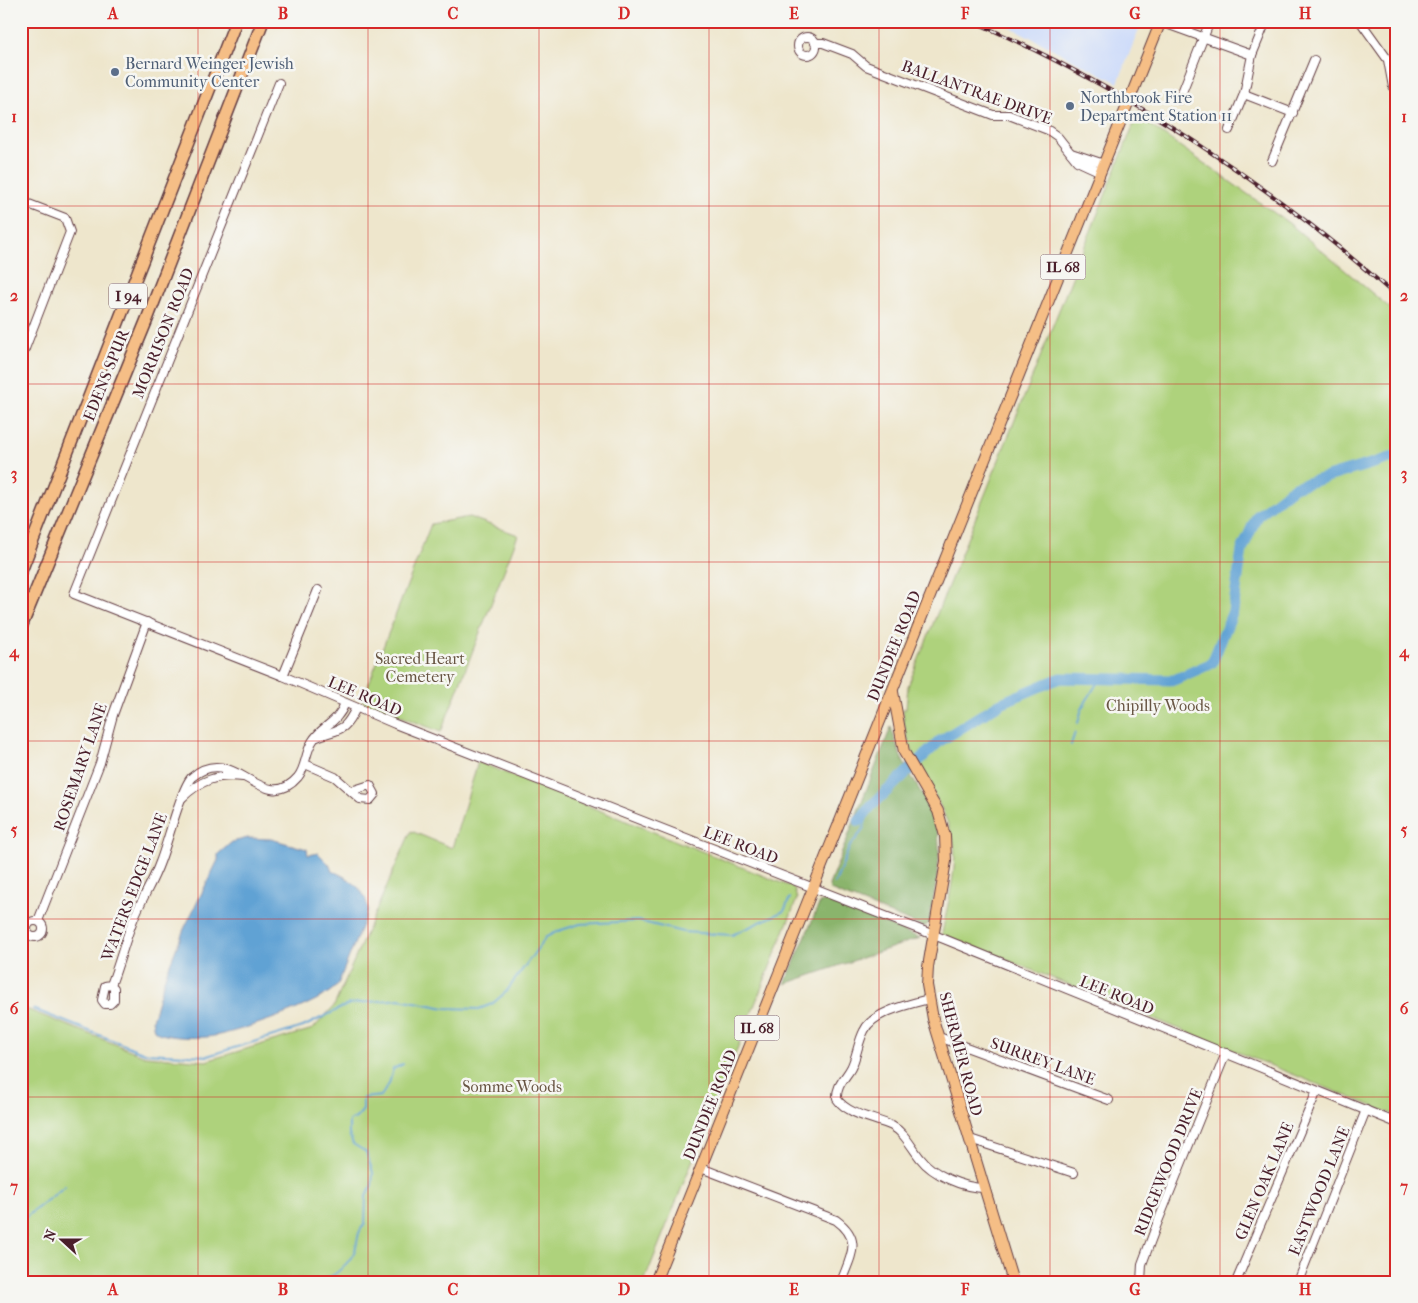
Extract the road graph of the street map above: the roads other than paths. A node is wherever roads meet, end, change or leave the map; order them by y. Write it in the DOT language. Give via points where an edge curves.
graph roads {
  1 [pos="236,21"];
  2 [pos="263,21"];
  3 [pos="1210,21"];
  4 [pos="1266,21"];
  5 [pos="1360,21"];
  6 [pos="1161,22"];
  7 [pos="1204,37"];
  8 [pos="815,43"];
  9 [pos="1252,56"];
  10 [pos="1314,60"];
  11 [pos="279,83"];
  12 [pos="1393,87"];
  13 [pos="1244,94"];
  14 [pos="1179,100"];
  15 [pos="1292,113"];
  16 [pos="1229,130"];
  17 [pos="1272,161"];
  18 [pos="1102,168"];
  19 [pos="21,201"];
  20 [pos="21,359"];
  21 [pos="21,570"];
  22 [pos="318,590"];
  23 [pos="74,594"];
  24 [pos="147,622"];
  25 [pos="21,628"];
  26 [pos="283,676"];
  27 [pos="892,691"];
  28 [pos="345,703"];
  29 [pos="356,708"];
  30 [pos="315,737"];
  31 [pos="305,764"];
  32 [pos="351,791"];
  33 [pos="814,888"];
  34 [pos="38,921"];
  35 [pos="933,935"];
  36 [pos="111,985"];
  37 [pos="929,999"];
  38 [pos="939,1037"];
  39 [pos="1226,1054"];
  40 [pos="1318,1091"];
  41 [pos="1109,1100"];
  42 [pos="1366,1110"];
  43 [pos="1397,1123"];
  44 [pos="970,1139"];
  45 [pos="701,1168"];
  46 [pos="1074,1173"];
  47 [pos="985,1188"];
  48 [pos="655,1282"];
  49 [pos="841,1282"];
  50 [pos="1013,1282"];
  51 [pos="1141,1282"];
  52 [pos="1236,1282"];
  53 [pos="1298,1282"];
  1 -- 21 [label="highway, EDENS SPUR / I 94"];
  2 -- 25 [label="highway, EDENS SPUR / I 94"];
  3 -- 7 [label="street"];
  4 -- 9 [label="street"];
  5 -- 12 [label="street" via="1388,60"];
  6 -- 7 [label="street"];
  6 -- 18 [label="main road, DUNDEE ROAD / IL 68"];
  7 -- 9 [label="street"];
  7 -- 14 [label="street"];
  8 -- 18 [label="street, BALLANTRAE DRIVE" via="852,54 862,64 993,115 1010,116 1048,130 1058,137 1077,161"];
  9 -- 13 [label="street"];
  10 -- 15 [label="street"];
  11 -- 23 [label="street, MORRISON ROAD"];
  13 -- 15 [label="street"];
  13 -- 16 [label="street"];
  15 -- 17 [label="street"];
  18 -- 27 [label="main road, DUNDEE ROAD / IL 68"];
  19 -- 20 [label="street" via="58,215 69,224 69,239"];
  22 -- 26 [label="street"];
  23 -- 24 [label="street, LEE ROAD"];
  24 -- 26 [label="street, LEE ROAD"];
  24 -- 34 [label="street, ROSEMARY LANE" via="113,715 100,762"];
  26 -- 28 [label="street, LEE ROAD"];
  27 -- 33 [label="main road, DUNDEE ROAD / IL 68"];
  27 -- 35 [label="main road, SHERMER ROAD" via="904,752 938,810 945,836 946,861"];
  28 -- 29 [label="street, LEE ROAD"];
  28 -- 30 [label="street, WATERS EDGE LANE" via="336,720"];
  29 -- 30 [label="street" via="340,730"];
  29 -- 33 [label="street, LEE ROAD"];
  30 -- 31 [label="street, WATERS EDGE LANE"];
  31 -- 32 [label="street" via="328,772"];
  31 -- 36 [label="street, WATERS EDGE LANE" via="298,776 284,788 263,788 228,768 206,768 188,780 160,864 132,923"];
  33 -- 35 [label="street, LEE ROAD"];
  33 -- 45 [label="main road, DUNDEE ROAD / IL 68"];
  35 -- 37 [label="main road, SHERMER ROAD" via="928,967"];
  35 -- 39 [label="street, LEE ROAD"];
  37 -- 38 [label="main road, SHERMER ROAD"];
  37 -- 47 [label="street" via="894,1009 866,1026 852,1066 839,1087 837,1099 845,1108 899,1131 921,1160 936,1171 968,1186"];
  38 -- 41 [label="street, SURREY LANE"];
  38 -- 44 [label="main road, SHERMER ROAD"];
  39 -- 40 [label="street, LEE ROAD"];
  39 -- 51 [label="street, RIDGEWOOD DRIVE" via="1142,1264"];
  40 -- 42 [label="street, LEE ROAD"];
  40 -- 52 [label="street, GLEN OAK LANE"];
  42 -- 43 [label="street, LEE ROAD"];
  42 -- 53 [label="street, EASTWOOD LANE"];
  44 -- 46 [label="street"];
  44 -- 47 [label="main road, SHERMER ROAD"];
  45 -- 48 [label="main road, DUNDEE ROAD / IL 68"];
  45 -- 49 [label="street" via="836,1220 848,1230 853,1242"];
  47 -- 50 [label="main road, SHERMER ROAD"];
}
